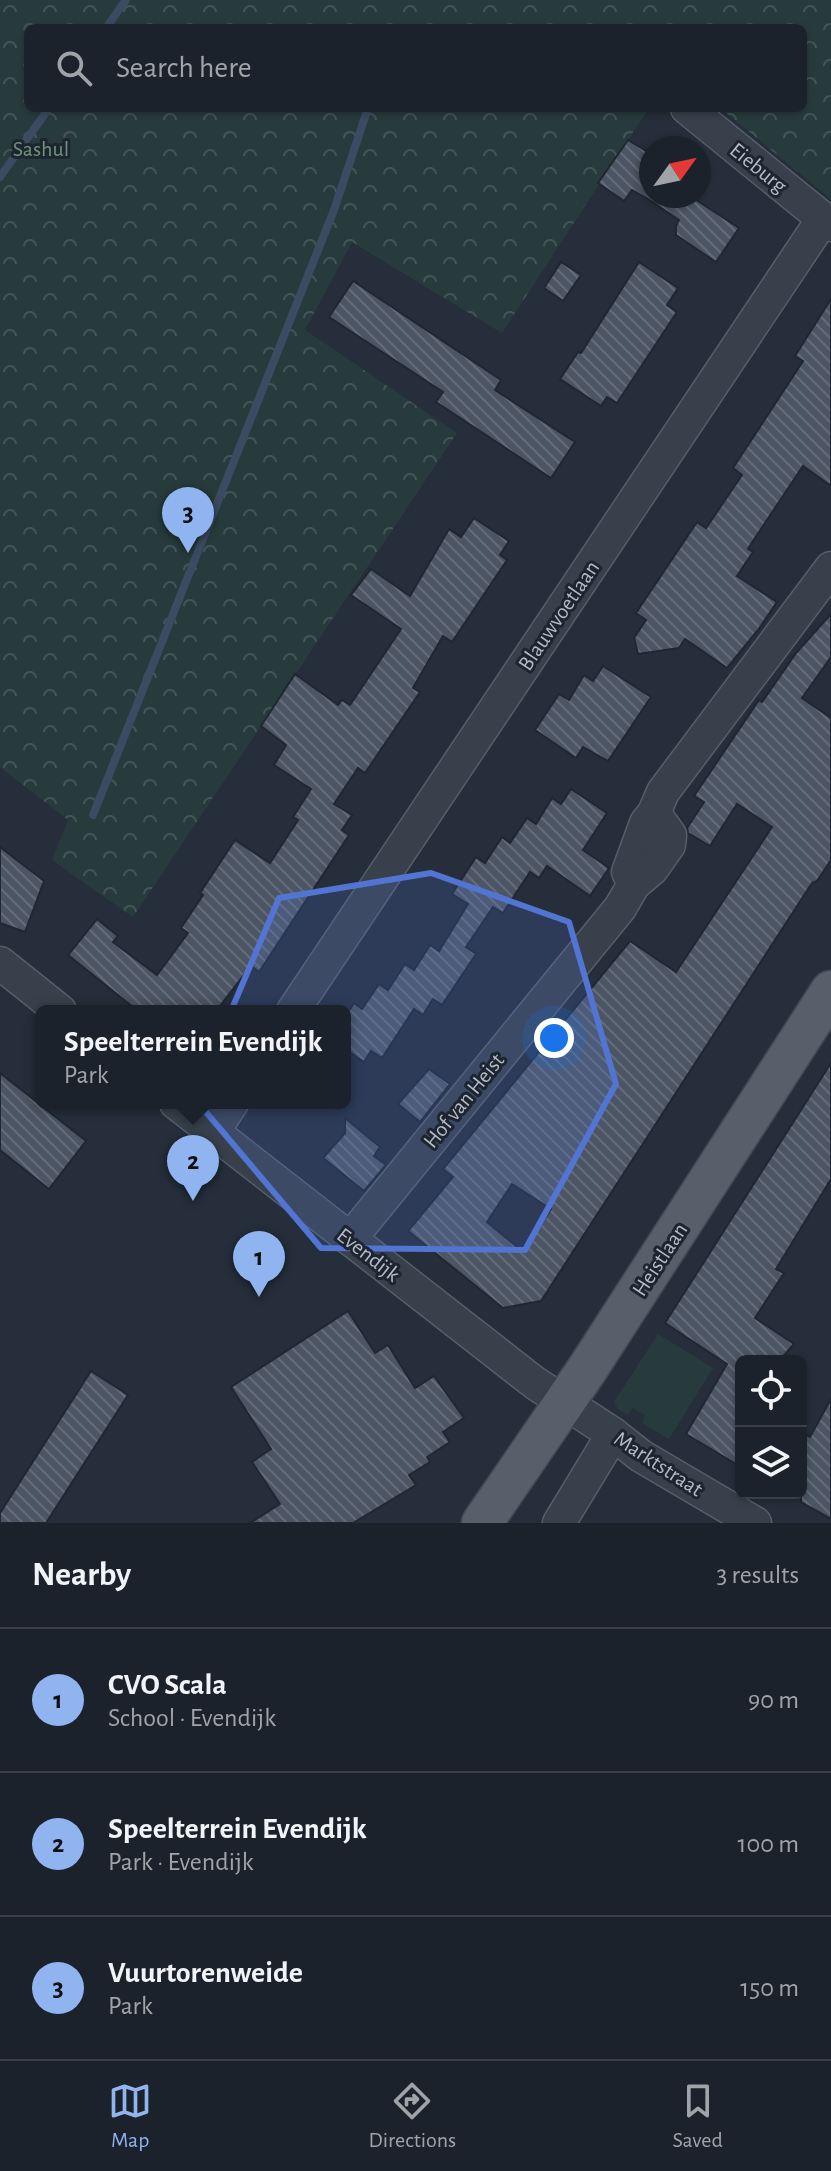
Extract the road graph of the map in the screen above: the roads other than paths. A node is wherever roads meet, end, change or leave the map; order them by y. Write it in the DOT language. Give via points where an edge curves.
graph roads {
  1 [pos="692,112"];
  2 [pos="827,222"];
  3 [pos="831,568"];
  4 [pos="0,963"];
  5 [pos="831,991"];
  6 [pos="52,1005"];
  7 [pos="297,1005"];
  8 [pos="184,1109"];
  9 [pos="228,1109"];
  10 [pos="213,1132"];
  11 [pos="350,1239"];
  12 [pos="563,1402"];
  13 [pos="613,1434"];
  14 [pos="482,1523"];
  15 [pos="559,1523"];
  16 [pos="755,1523"];
  1 -- 2 [label="street, Eieburg"];
  2 -- 7 [label="street, Blauwvoetlaan"];
  3 -- 11 [label="street, Hof van Heist" via="663,792 654,813 670,835 669,845 652,869 634,884 620,908"];
  4 -- 6 [label="street"];
  5 -- 12 [label="main road, Heistlaan"];
  8 -- 10 [label="street, Evendijk"];
  9 -- 10 [label="street"];
  10 -- 11 [label="street, Evendijk"];
  11 -- 12 [label="street, Evendijk"];
  12 -- 13 [label="street, Marktstraat"];
  12 -- 14 [label="main road, Heistlaan"];
  13 -- 15 [label="street"];
  13 -- 16 [label="street, Marktstraat"];
}
